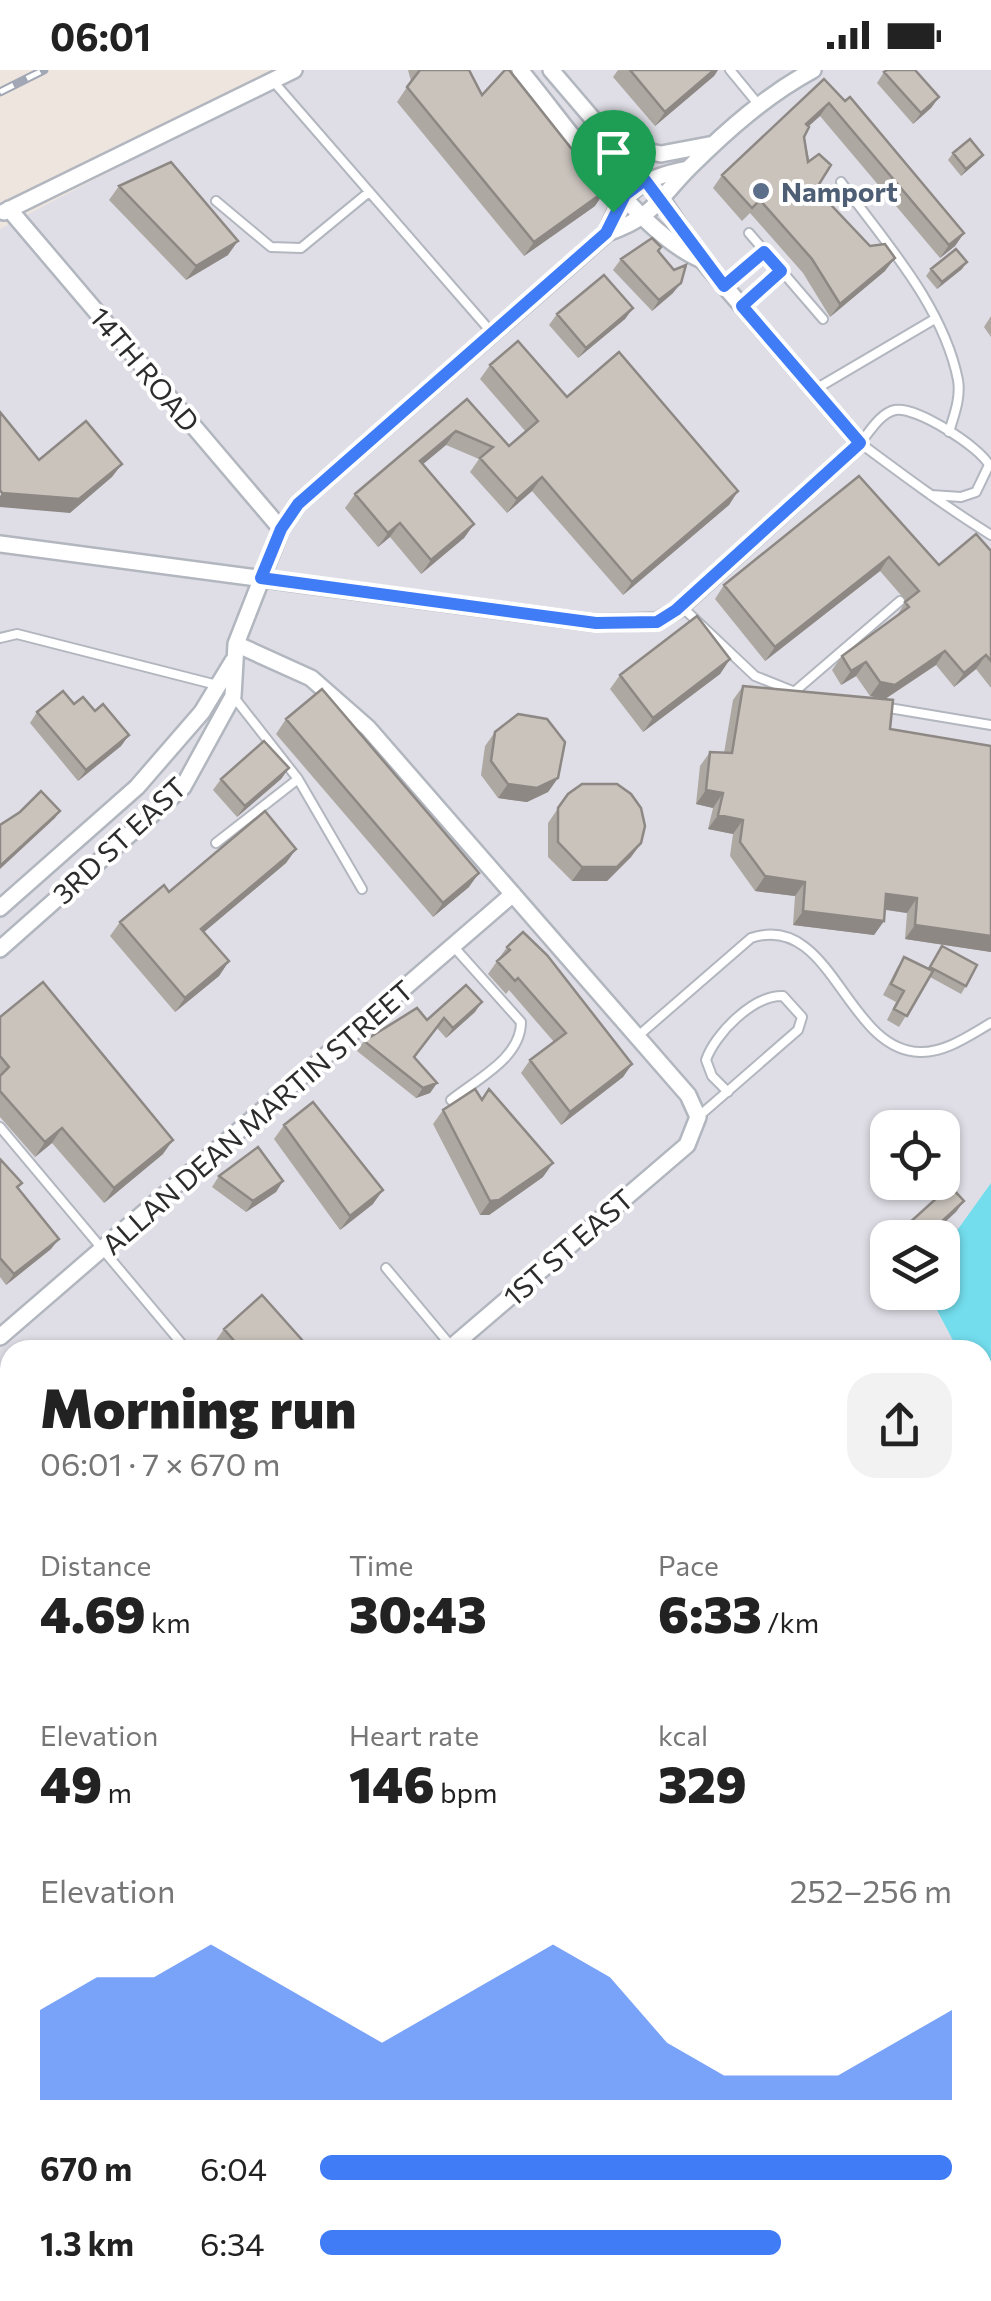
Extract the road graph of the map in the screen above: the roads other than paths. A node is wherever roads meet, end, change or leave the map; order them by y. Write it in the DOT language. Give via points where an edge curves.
graph roads {
  1 [pos="294,70"];
  2 [pos="520,70"];
  3 [pos="551,70"];
  4 [pos="730,70"];
  5 [pos="792,70"];
  6 [pos="814,70"];
  7 [pos="273,80"];
  8 [pos="783,86"];
  9 [pos="758,104"];
  10 [pos="717,143"];
  11 [pos="615,146"];
  12 [pos="688,169"];
  13 [pos="645,180"];
  14 [pos="841,182"];
  15 [pos="369,192"];
  16 [pos="625,195"];
  17 [pos="216,201"];
  18 [pos="663,201"];
  19 [pos="4,211"];
  20 [pos="645,218"];
  21 [pos="606,233"];
  22 [pos="749,233"];
  23 [pos="764,252"];
  24 [pos="702,260"];
  25 [pos="781,271"];
  26 [pos="724,286"];
  27 [pos="742,306"];
  28 [pos="823,319"];
  29 [pos="933,320"];
  30 [pos="494,336"];
  31 [pos="814,390"];
  32 [pos="950,432"];
  33 [pos="860,443"];
  34 [pos="931,495"];
  35 [pos="281,529"];
  36 [pos="991,535"];
  37 [pos="0,544"];
  38 [pos="261,578"];
  39 [pos="900,601"];
  40 [pos="681,606"];
  41 [pos="0,638"];
  42 [pos="234,652"];
  43 [pos="217,684"];
  44 [pos="794,692"];
  45 [pos="814,695"];
  46 [pos="233,696"];
  47 [pos="873,705"];
  48 [pos="991,725"];
  49 [pos="298,780"];
  50 [pos="216,843"];
  51 [pos="362,889"];
  52 [pos="513,894"];
  53 [pos="0,908"];
  54 [pos="453,946"];
  55 [pos="0,948"];
  56 [pos="991,1023"];
  57 [pos="638,1036"];
  58 [pos="728,1092"];
  59 [pos="451,1100"];
  60 [pos="698,1117"];
  61 [pos="0,1127"];
  62 [pos="102,1252"];
  63 [pos="386,1268"];
  64 [pos="0,1337"];
  65 [pos="178,1340"];
  66 [pos="443,1340"];
  67 [pos="460,1340"];
  1 -- 7 [label="street"];
  2 -- 16 [label="street"];
  3 -- 11 [label="street"];
  4 -- 9 [label="lane"];
  5 -- 8 [label="street"];
  6 -- 8 [label="street"];
  7 -- 15 [label="lane"];
  7 -- 19 [label="street"];
  8 -- 9 [label="street"];
  9 -- 10 [label="street"];
  10 -- 11 [label="street" via="661,154"];
  10 -- 12 [label="street"];
  11 -- 13 [label="street"];
  12 -- 13 [label="street"];
  12 -- 18 [label="street"];
  13 -- 16 [label="street"];
  13 -- 18 [label="street"];
  14 -- 29 [label="lane" via="919,288"];
  15 -- 17 [label="lane" via="301,248 271,247"];
  15 -- 30 [label="lane"];
  16 -- 20 [label="street"];
  16 -- 21 [label="street, 3RD ST EAST"];
  18 -- 20 [label="street"];
  18 -- 24 [label="street"];
  19 -- 35 [label="street, 14TH ROAD"];
  20 -- 21 [label="street, 3RD ST EAST"];
  20 -- 24 [label="street" via="672,245"];
  21 -- 30 [label="street, 3RD ST EAST"];
  22 -- 23 [label="lane"];
  23 -- 25 [label="lane"];
  23 -- 26 [label="lane"];
  24 -- 26 [label="street"];
  25 -- 27 [label="lane"];
  25 -- 28 [label="lane"];
  26 -- 27 [label="street"];
  27 -- 31 [label="street"];
  29 -- 31 [label="lane"];
  29 -- 32 [label="lane" via="958,379"];
  30 -- 35 [label="street, 3RD ST EAST" via="311,492"];
  31 -- 33 [label="street"];
  32 -- 33 [label="lane" via="895,410"];
  32 -- 34 [label="lane" via="984,453 986,478 976,492 961,497"];
  33 -- 34 [label="lane"];
  33 -- 40 [label="street"];
  34 -- 36 [label="lane"];
  35 -- 38 [label="street, 3RD ST EAST"];
  37 -- 38 [label="street"];
  38 -- 40 [label="street" via="596,623 657,622"];
  38 -- 42 [label="street, 3RD ST EAST"];
  39 -- 44 [label="lane"];
  40 -- 44 [label="lane" via="755,676"];
  41 -- 43 [label="lane" via="17,634"];
  42 -- 43 [label="street, 3RD ST EAST"];
  42 -- 46 [label="street, 3RD ST EAST"];
  42 -- 52 [label="street" via="311,678 368,728"];
  43 -- 53 [label="street, 3RD ST EAST" via="180,740 137,787"];
  44 -- 45 [label="lane"];
  46 -- 49 [label="lane"];
  46 -- 55 [label="street, 3RD ST EAST" via="183,786"];
  47 -- 48 [label="lane"];
  49 -- 50 [label="lane"];
  49 -- 51 [label="lane"];
  52 -- 54 [label="street, ALLAN DEAN MARTIN STREET"];
  52 -- 57 [label="street"];
  54 -- 59 [label="lane" via="521,1022 521,1036 514,1050"];
  54 -- 62 [label="street, ALLAN DEAN MARTIN STREET"];
  56 -- 57 [label="lane" via="952,1045 921,1052 899,1048 877,1036 822,964 792,939 765,933"];
  57 -- 60 [label="street"];
  58 -- 58 [label="lane" via="798,1030 802,1017 783,996 760,1000 712,1042 706,1060"];
  58 -- 60 [label="lane"];
  60 -- 67 [label="street, 1ST ST EAST" via="688,1144"];
  61 -- 62 [label="lane"];
  62 -- 64 [label="street, ALLAN DEAN MARTIN STREET"];
  62 -- 65 [label="lane"];
  63 -- 66 [label="lane"];
}
